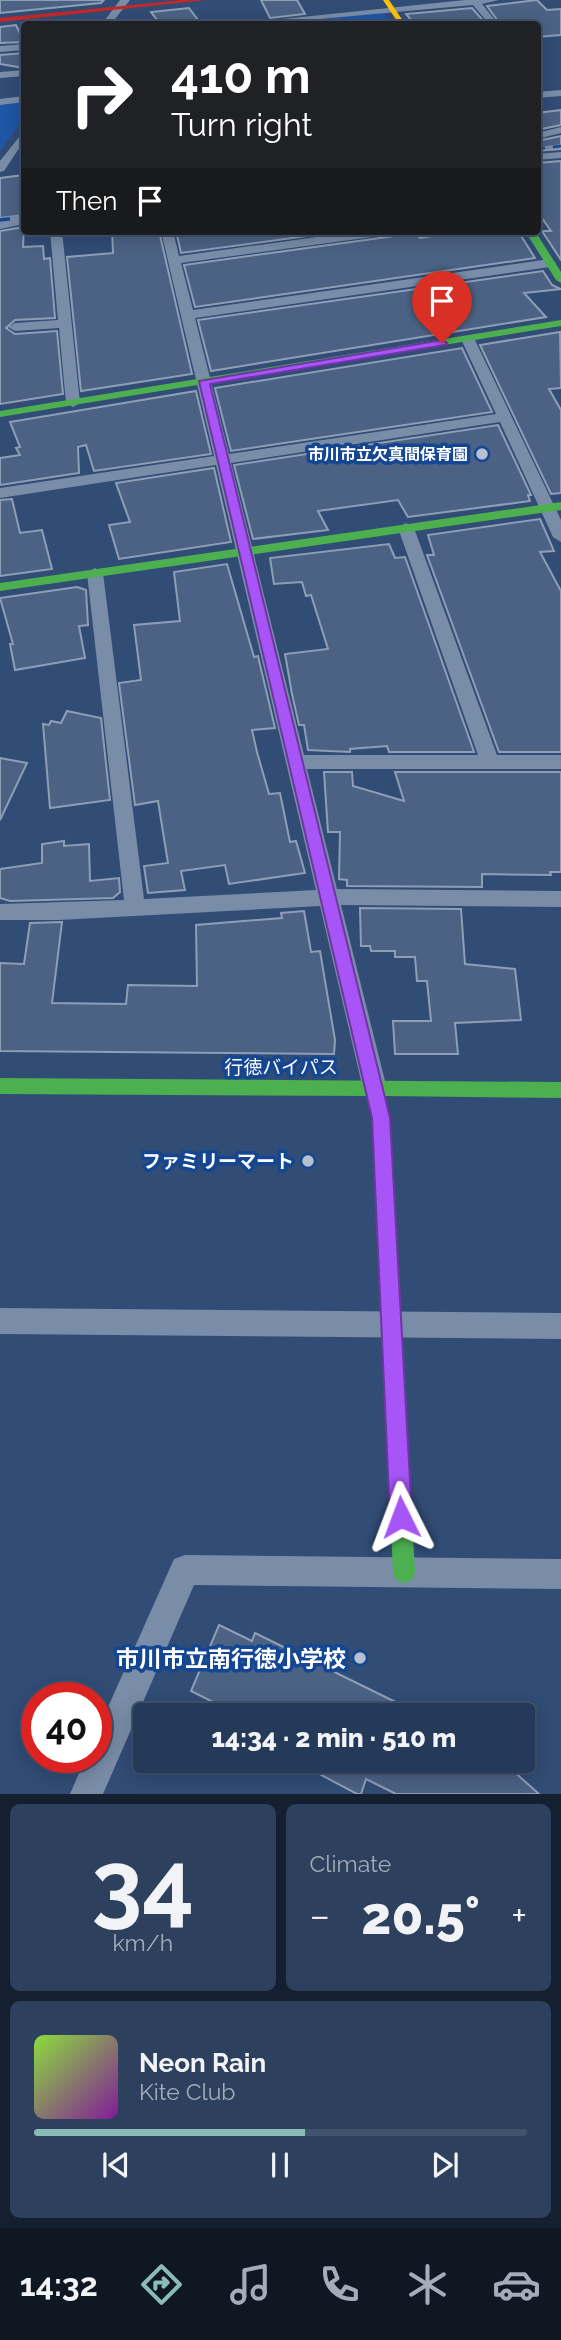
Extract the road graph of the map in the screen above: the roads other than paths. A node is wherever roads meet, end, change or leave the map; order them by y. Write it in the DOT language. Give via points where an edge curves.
graph roads {
  1 [pos="203,0"];
  2 [pos="494,0"];
  3 [pos="477,2"];
  4 [pos="389,5"];
  5 [pos="112,8"];
  6 [pos="0,20"];
  7 [pos="94,21"];
  8 [pos="317,21"];
  9 [pos="400,21"];
  10 [pos="492,21"];
  11 [pos="21,47"];
  12 [pos="0,49"];
  13 [pos="21,73"];
  14 [pos="0,75"];
  15 [pos="561,93"];
  16 [pos="542,95"];
  17 [pos="21,99"];
  18 [pos="0,102"];
  19 [pos="561,130"];
  20 [pos="541,135"];
  21 [pos="21,138"];
  22 [pos="561,155"];
  23 [pos="541,157"];
  24 [pos="21,160"];
  25 [pos="2,165"];
  26 [pos="21,222"];
  27 [pos="0,225"];
  28 [pos="56,235"];
  29 [pos="168,235"];
  30 [pos="358,235"];
  31 [pos="533,235"];
  32 [pos="174,260"];
  33 [pos="551,263"];
  34 [pos="561,280"];
  35 [pos="188,316"];
  36 [pos="65,323"];
  37 [pos="561,324"];
  38 [pos="15,327"];
  39 [pos="468,339"];
  40 [pos="204,381"];
  41 [pos="73,403"];
  42 [pos="0,414"];
  43 [pos="503,417"];
  44 [pos="222,460"];
  45 [pos="0,493"];
  46 [pos="554,507"];
  47 [pos="406,528"];
  48 [pos="561,537"];
  49 [pos="245,551"];
  50 [pos="95,573"];
  51 [pos="0,587"];
  52 [pos="296,762"];
  53 [pos="490,762"];
  54 [pos="561,762"];
  55 [pos="329,897"];
  56 [pos="561,899"];
  57 [pos="135,908"];
  58 [pos="0,912"];
  59 [pos="0,1086"];
  60 [pos="375,1089"];
  61 [pos="561,1090"];
  62 [pos="0,1321"];
  63 [pos="392,1325"];
  64 [pos="561,1326"];
  65 [pos="404,1572"];
  66 [pos="561,1574"];
  67 [pos="86,1794"];
  1 -- 5 [label="street"];
  2 -- 3 [label="street"];
  3 -- 4 [label="street"];
  3 -- 10 [label="street"];
  4 -- 8 [label="street"];
  4 -- 9 [label="street"];
  5 -- 6 [label="street"];
  5 -- 7 [label="street"];
  11 -- 12 [label="street"];
  13 -- 14 [label="street"];
  15 -- 16 [label="street"];
  17 -- 18 [label="street"];
  19 -- 20 [label="street"];
  21 -- 25 [label="street"];
  22 -- 23 [label="street"];
  24 -- 25 [label="street"];
  26 -- 27 [label="street"];
  28 -- 36 [label="street"];
  29 -- 32 [label="street"];
  30 -- 32 [label="street"];
  31 -- 33 [label="street"];
  32 -- 35 [label="street"];
  33 -- 34 [label="street"];
  33 -- 35 [label="street"];
  35 -- 40 [label="street"];
  36 -- 38 [label="street"];
  36 -- 41 [label="street"];
  37 -- 39 [label="street"];
  39 -- 40 [label="street"];
  39 -- 43 [label="street"];
  40 -- 41 [label="street"];
  40 -- 44 [label="street"];
  41 -- 42 [label="street"];
  43 -- 44 [label="street"];
  43 -- 46 [label="street"];
  44 -- 45 [label="street"];
  44 -- 49 [label="street"];
  46 -- 47 [label="street"];
  46 -- 48 [label="street"];
  47 -- 49 [label="street"];
  47 -- 53 [label="street"];
  49 -- 50 [label="street"];
  49 -- 52 [label="street"];
  50 -- 51 [label="street"];
  50 -- 57 [label="street"];
  52 -- 53 [label="street"];
  52 -- 55 [label="street"];
  53 -- 54 [label="street"];
  55 -- 56 [label="street"];
  55 -- 57 [label="street"];
  55 -- 60 [label="street"];
  57 -- 58 [label="street"];
  59 -- 60 [label="street, 行徳バイパス"];
  60 -- 61 [label="street, 行徳バイパス"];
  60 -- 63 [label="street" via="381,1118"];
  62 -- 63 [label="street"];
  63 -- 64 [label="street"];
  63 -- 65 [label="street"];
  65 -- 66 [label="street"];
  65 -- 67 [label="street" via="185,1570"];
}
